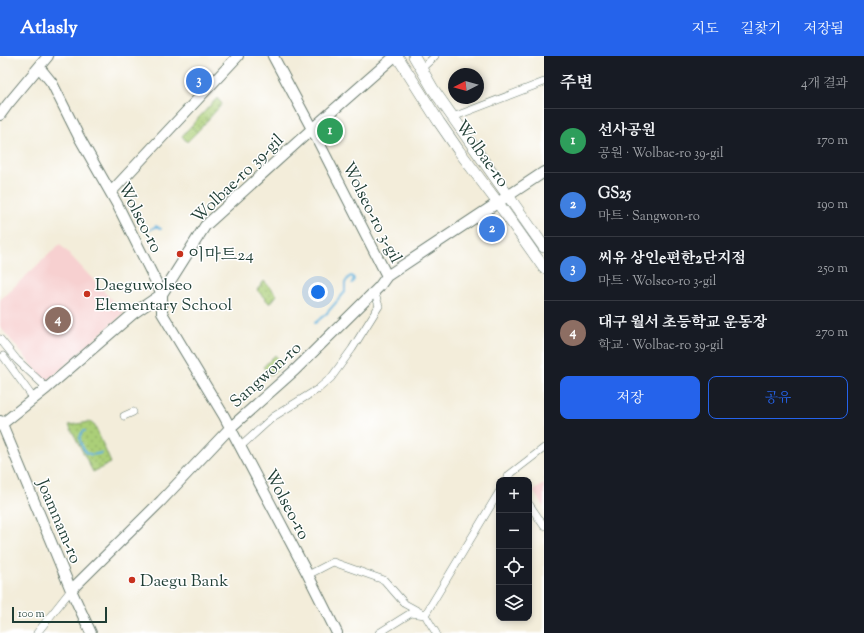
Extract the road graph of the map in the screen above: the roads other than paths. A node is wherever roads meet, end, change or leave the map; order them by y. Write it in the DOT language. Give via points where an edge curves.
graph roads {
  1 [pos="48,56"];
  2 [pos="238,56"];
  3 [pos="396,56"];
  4 [pos="414,56"];
  5 [pos="435,56"];
  6 [pos="277,58"];
  7 [pos="39,67"];
  8 [pos="421,69"];
  9 [pos="544,82"];
  10 [pos="0,115"];
  11 [pos="453,117"];
  12 [pos="312,129"];
  13 [pos="544,173"];
  14 [pos="111,192"];
  15 [pos="508,196"];
  16 [pos="498,203"];
  17 [pos="544,248"];
  18 [pos="544,268"];
  19 [pos="388,276"];
  20 [pos="374,291"];
  21 [pos="162,294"];
  22 [pos="0,341"];
  23 [pos="3,356"];
  24 [pos="47,388"];
  25 [pos="34,399"];
  26 [pos="133,412"];
  27 [pos="124,416"];
  28 [pos="1,423"];
  29 [pos="230,428"];
  30 [pos="240,447"];
  31 [pos="544,448"];
  32 [pos="510,477"];
  33 [pos="496,497"];
  34 [pos="532,508"];
  35 [pos="544,526"];
  36 [pos="308,575"];
  37 [pos="71,590"];
  38 [pos="425,614"];
  39 [pos="37,633"];
  40 [pos="91,633"];
  41 [pos="337,633"];
  42 [pos="379,633"];
  43 [pos="436,633"];
  1 -- 7 [label="street"];
  2 -- 14 [label="street"];
  3 -- 12 [label="street, Wolbae-ro 39-gil"];
  3 -- 16 [label="main road, Wolbae-ro" via="451,140"];
  4 -- 8 [label="main road, Wolbae-ro"];
  5 -- 8 [label="street"];
  6 -- 12 [label="street, Wolseo-ro 3-gil"];
  7 -- 10 [label="street"];
  7 -- 14 [label="street, Wolseo-ro" via="52,83"];
  8 -- 11 [label="main road, Wolbae-ro"];
  9 -- 11 [label="street"];
  11 -- 15 [label="main road, Wolbae-ro"];
  12 -- 19 [label="street, Wolseo-ro 3-gil"];
  12 -- 21 [label="street, Wolbae-ro 39-gil" via="205,226"];
  13 -- 15 [label="street, Sangwon-ro"];
  14 -- 21 [label="street, Wolseo-ro"];
  15 -- 16 [label="street, Sangwon-ro"];
  15 -- 17 [label="main road, Wolbae-ro"];
  16 -- 18 [label="main road, Wolbae-ro"];
  16 -- 19 [label="street, Sangwon-ro"];
  19 -- 20 [label="street, Sangwon-ro"];
  20 -- 29 [label="street, Sangwon-ro" via="295,370"];
  20 -- 30 [label="street" via="379,306 331,378 318,389 272,417"];
  21 -- 24 [label="street, Wolbae-ro 39-gil" via="134,313"];
  21 -- 29 [label="street, Wolseo-ro" via="162,313"];
  22 -- 24 [label="street"];
  23 -- 25 [label="street"];
  24 -- 25 [label="street, Wolbae-ro 39-gil"];
  25 -- 28 [label="street, Wolbae-ro 39-gil"];
  26 -- 27 [label="street"];
  28 -- 37 [label="street, Joamnam-ro"];
  29 -- 30 [label="street, Wolseo-ro"];
  29 -- 37 [label="street, Sangwon-ro"];
  30 -- 36 [label="street, Wolseo-ro"];
  31 -- 32 [label="street"];
  33 -- 38 [label="street"];
  34 -- 35 [label="street"];
  36 -- 38 [label="street" via="333,562 384,580 405,604"];
  36 -- 41 [label="street, Wolseo-ro"];
  37 -- 39 [label="street, Sangwon-ro"];
  37 -- 40 [label="street, Joamnam-ro"];
  38 -- 42 [label="street" via="411,613"];
  38 -- 43 [label="street"];
}
